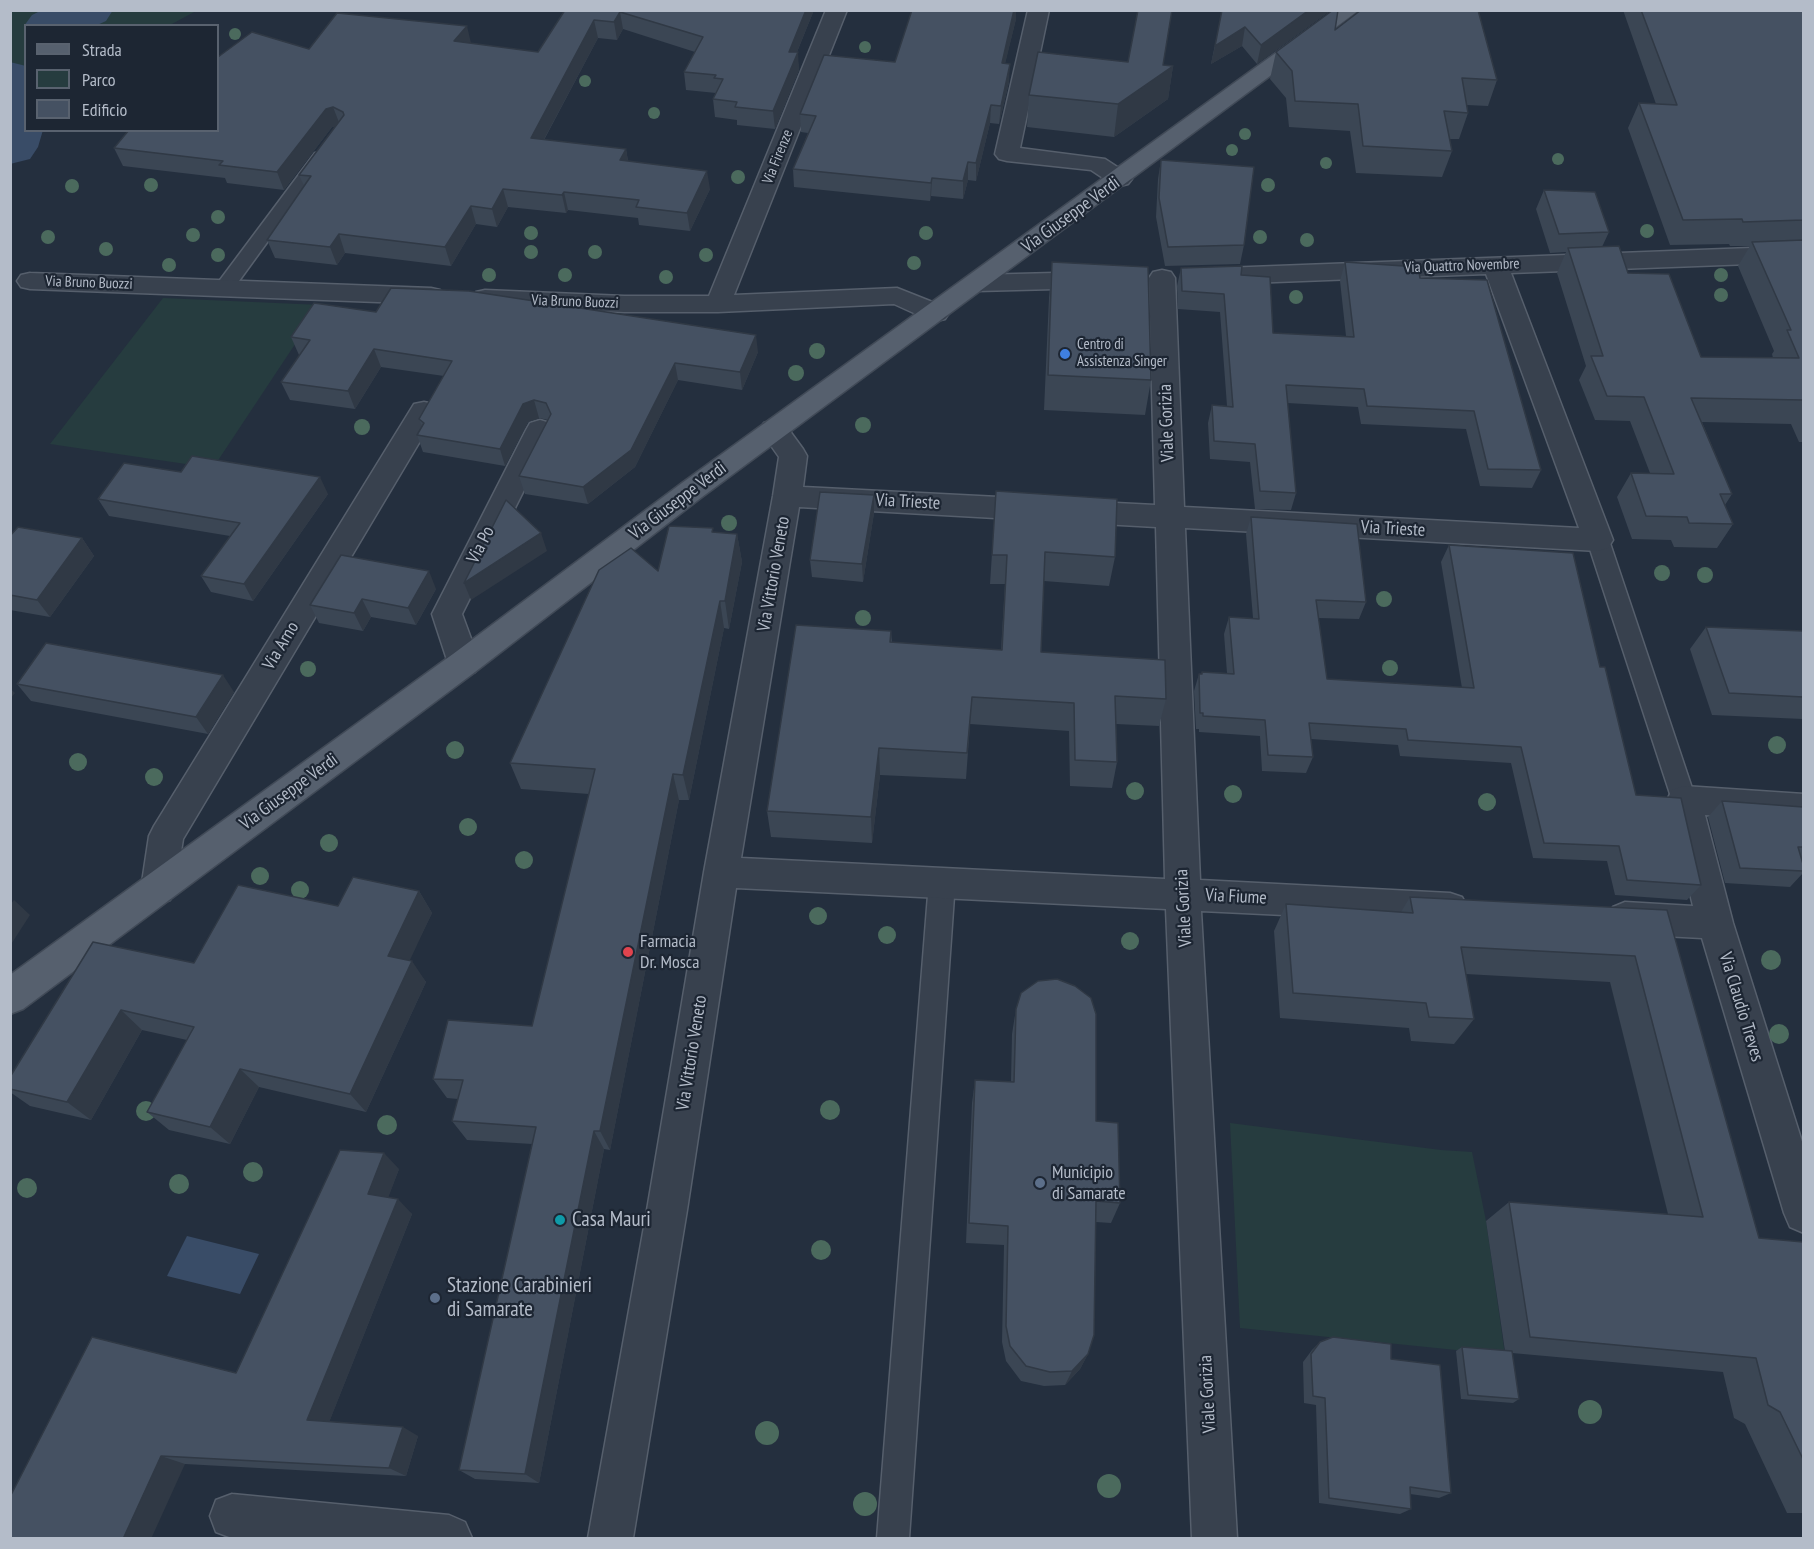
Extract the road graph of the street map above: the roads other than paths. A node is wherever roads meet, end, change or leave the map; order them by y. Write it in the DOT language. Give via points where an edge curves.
graph roads {
  1 [pos="837,10"];
  2 [pos="1039,10"];
  3 [pos="1349,10"];
  4 [pos="333,141"];
  5 [pos="1120,179"];
  6 [pos="1803,254"];
  7 [pos="1495,265"];
  8 [pos="1139,278"];
  9 [pos="30,281"];
  10 [pos="977,283"];
  11 [pos="224,288"];
  12 [pos="718,304"];
  13 [pos="936,312"];
  14 [pos="424,411"];
  15 [pos="540,430"];
  16 [pos="774,430"];
  17 [pos="787,496"];
  18 [pos="1171,517"];
  19 [pos="1598,540"];
  20 [pos="464,663"];
  21 [pos="1684,800"];
  22 [pos="1803,808"];
  23 [pos="721,872"];
  24 [pos="942,882"];
  25 [pos="158,889"];
  26 [pos="1183,894"];
  27 [pos="1479,910"];
  28 [pos="1597,916"];
  29 [pos="1715,923"];
  30 [pos="10,997"];
  31 [pos="1803,1213"];
  32 [pos="232,1516"];
  33 [pos="449,1539"];
  34 [pos="610,1539"];
  35 [pos="893,1539"];
  36 [pos="1215,1539"];
  1 -- 12 [label="street, Via Firenze"];
  2 -- 5 [label="street" via="1007,154 1097,164"];
  3 -- 5 [label="main road, Via Giuseppe Verdi"];
  4 -- 11 [label="lane"];
  5 -- 10 [label="main road, Via Giuseppe Verdi"];
  6 -- 7 [label="street, Via Quattro Novembre"];
  7 -- 8 [label="street, Via Quattro Novembre"];
  7 -- 19 [label="street"];
  8 -- 10 [label="street, Via Quattro Novembre"];
  8 -- 18 [label="street, Viale Gorizia"];
  9 -- 11 [label="street, Via Bruno Buozzi"];
  10 -- 13 [label="main road, Via Giuseppe Verdi"];
  11 -- 12 [label="street, Via Bruno Buozzi" via="624,304"];
  12 -- 13 [label="street, Via Bruno Buozzi" via="897,296"];
  13 -- 16 [label="main road, Via Giuseppe Verdi"];
  14 -- 25 [label="street, Via Arno" via="166,836"];
  15 -- 20 [label="street, Via Po" via="447,614"];
  16 -- 17 [label="street, Via Vittorio Veneto" via="793,456"];
  16 -- 20 [label="main road, Via Giuseppe Verdi"];
  17 -- 18 [label="street, Via Trieste"];
  17 -- 23 [label="street, Via Vittorio Veneto"];
  18 -- 19 [label="street, Via Trieste"];
  18 -- 26 [label="street, Viale Gorizia"];
  19 -- 21 [label="lane"];
  20 -- 25 [label="main road, Via Giuseppe Verdi"];
  21 -- 22 [label="street"];
  21 -- 29 [label="street, Via Claudio Treves"];
  23 -- 24 [label="street, Via Fiume"];
  23 -- 34 [label="street, Via Vittorio Veneto"];
  24 -- 26 [label="street, Via Fiume"];
  24 -- 35 [label="lane"];
  25 -- 30 [label="main road, Via Giuseppe Verdi"];
  26 -- 27 [label="street, Via Fiume"];
  26 -- 36 [label="street, Viale Gorizia"];
  28 -- 29 [label="street"];
  29 -- 31 [label="street, Via Claudio Treves"];
  32 -- 33 [label="street"];
}
